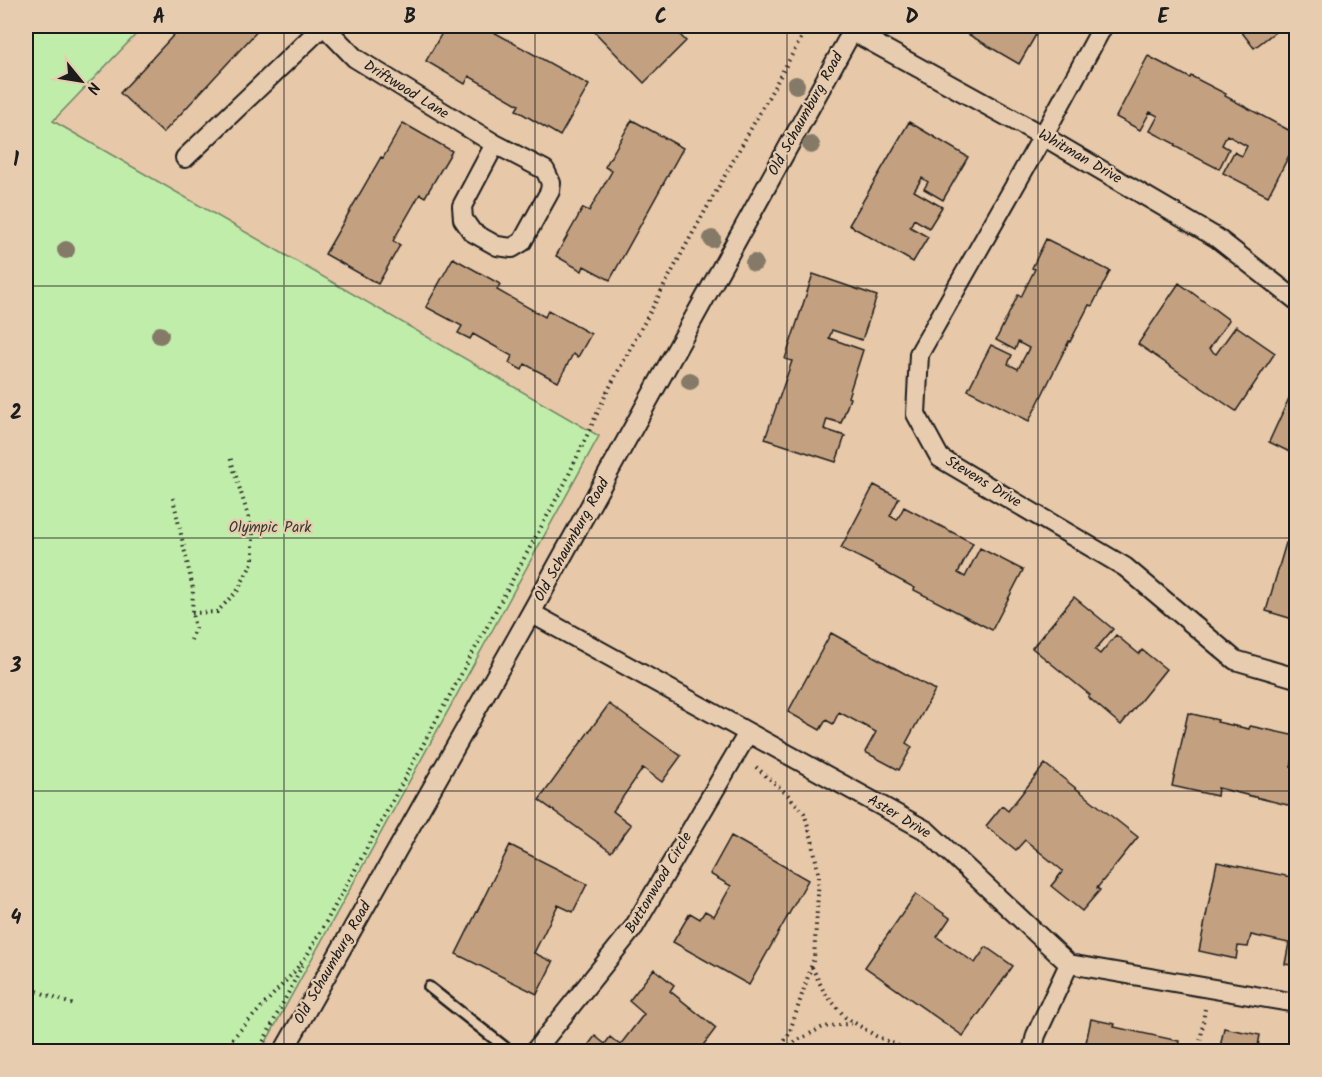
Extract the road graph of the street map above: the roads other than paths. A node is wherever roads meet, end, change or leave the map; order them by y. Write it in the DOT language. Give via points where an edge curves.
graph roads {
  1 [pos="324,26"];
  2 [pos="1103,26"];
  3 [pos="854,28"];
  4 [pos="1043,136"];
  5 [pos="495,144"];
  6 [pos="185,158"];
  7 [pos="1296,300"];
  8 [pos="531,613"];
  9 [pos="1296,678"];
  10 [pos="748,733"];
  11 [pos="1069,964"];
  12 [pos="429,987"];
  13 [pos="1296,1003"];
  14 [pos="283,1052"];
  15 [pos="511,1052"];
  16 [pos="534,1052"];
  17 [pos="1032,1052"];
  1 -- 5 [label="street, Driftwood Lane" via="355,58"];
  1 -- 6 [label="street, Driftwood Lane"];
  2 -- 4 [label="street, Stevens Drive"];
  3 -- 4 [label="street, Whitman Drive"];
  3 -- 8 [label="street, Old Schaumburg Road"];
  4 -- 7 [label="street, Whitman Drive" via="1217,238"];
  4 -- 9 [label="street, Stevens Drive" via="919,354 916,414 940,458 1125,567 1235,660"];
  5 -- 5 [label="street, Driftwood Lane" via="462,206 463,219 472,232 497,246 512,248 522,242 551,183 544,170"];
  8 -- 10 [label="street, Aster Drive"];
  8 -- 14 [label="street, Old Schaumburg Road"];
  10 -- 11 [label="street, Aster Drive" via="927,831"];
  10 -- 16 [label="street, Buttonwood Circle" via="634,927"];
  11 -- 13 [label="street"];
  11 -- 17 [label="street"];
  12 -- 15 [label="lane"];
}
